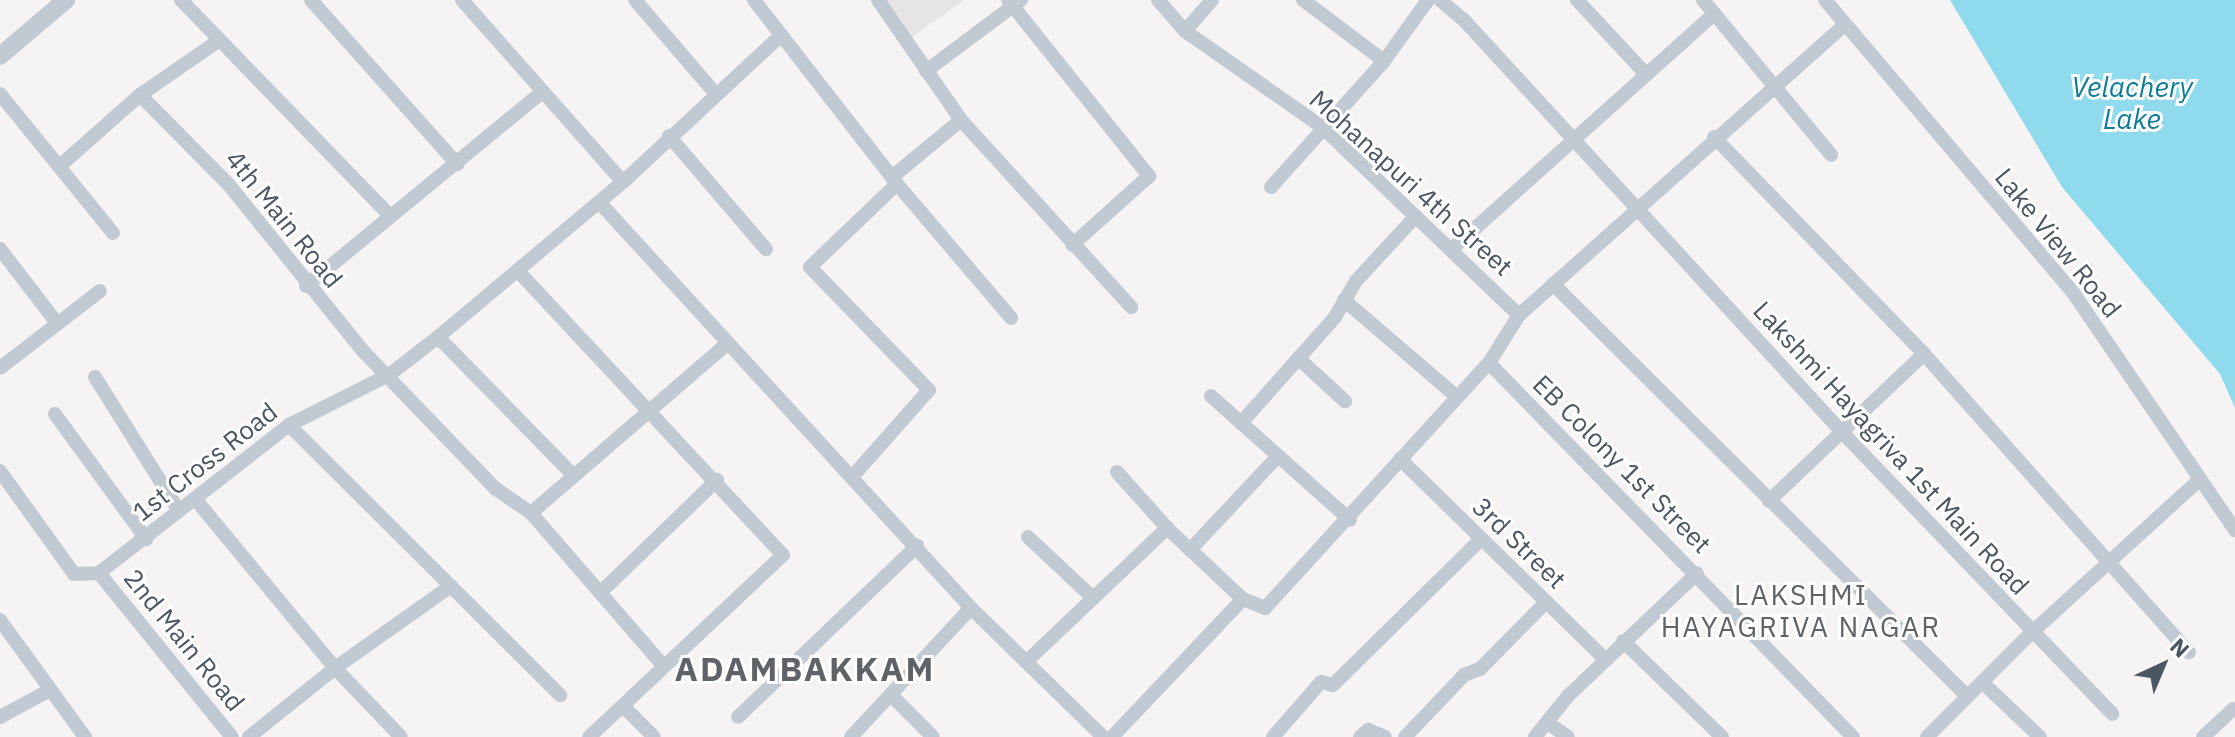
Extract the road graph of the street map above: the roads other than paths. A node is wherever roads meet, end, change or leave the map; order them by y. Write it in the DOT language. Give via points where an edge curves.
graph roads {
  1 [pos="66,0"];
  2 [pos="181,0"];
  3 [pos="311,0"];
  4 [pos="462,0"];
  5 [pos="635,0"];
  6 [pos="754,0"];
  7 [pos="878,0"];
  8 [pos="1158,0"];
  9 [pos="1212,0"];
  10 [pos="1303,0"];
  11 [pos="1428,0"];
  12 [pos="1440,0"];
  13 [pos="1577,0"];
  14 [pos="1703,0"];
  15 [pos="1825,0"];
  16 [pos="1014,2"];
  17 [pos="1714,14"];
  18 [pos="1843,26"];
  19 [pos="1185,31"];
  20 [pos="781,35"];
  21 [pos="218,41"];
  22 [pos="0,56"];
  23 [pos="1384,61"];
  24 [pos="926,71"];
  25 [pos="1644,72"];
  26 [pos="1773,84"];
  27 [pos="542,92"];
  28 [pos="715,93"];
  29 [pos="0,94"];
  30 [pos="140,95"];
  31 [pos="961,120"];
  32 [pos="1322,127"];
  33 [pos="669,136"];
  34 [pos="1714,137"];
  35 [pos="1573,138"];
  36 [pos="1831,155"];
  37 [pos="62,164"];
  38 [pos="457,164"];
  39 [pos="894,180"];
  40 [pos="623,182"];
  41 [pos="1271,187"];
  42 [pos="599,202"];
  43 [pos="1638,212"];
  44 [pos="390,216"];
  45 [pos="1416,216"];
  46 [pos="113,233"];
  47 [pos="1072,245"];
  48 [pos="0,249"];
  49 [pos="766,249"];
  50 [pos="1452,249"];
  51 [pos="518,271"];
  52 [pos="1553,284"];
  53 [pos="306,286"];
  54 [pos="100,291"];
  55 [pos="1344,300"];
  56 [pos="1131,307"];
  57 [pos="1519,315"];
  58 [pos="1011,318"];
  59 [pos="57,323"];
  60 [pos="438,337"];
  61 [pos="728,343"];
  62 [pos="1924,354"];
  63 [pos="1298,358"];
  64 [pos="1489,363"];
  65 [pos="0,368"];
  66 [pos="389,375"];
  67 [pos="95,377"];
  68 [pos="1211,396"];
  69 [pos="1457,397"];
  70 [pos="1345,401"];
  71 [pos="649,413"];
  72 [pos="55,414"];
  73 [pos="1241,423"];
  74 [pos="289,425"];
  75 [pos="1841,431"];
  76 [pos="1278,456"];
  77 [pos="1400,459"];
  78 [pos="0,471"];
  79 [pos="1117,472"];
  80 [pos="573,475"];
  81 [pos="852,477"];
  82 [pos="2200,479"];
  83 [pos="717,480"];
  84 [pos="196,500"];
  85 [pos="1769,501"];
  86 [pos="179,511"];
  87 [pos="531,513"];
  88 [pos="1350,520"];
  89 [pos="1167,528"];
  90 [pos="2235,530"];
  91 [pos="1028,537"];
  92 [pos="146,539"];
  93 [pos="1481,539"];
  94 [pos="917,546"];
  95 [pos="1190,550"];
  96 [pos="2108,565"];
  97 [pos="99,573"];
  98 [pos="1697,573"];
  99 [pos="451,586"];
  100 [pos="602,591"];
  101 [pos="1093,598"];
  102 [pos="1243,599"];
  103 [pos="1546,602"];
  104 [pos="971,608"];
  105 [pos="0,620"];
  106 [pos="2031,633"];
  107 [pos="1623,641"];
  108 [pos="2189,652"];
  109 [pos="1606,660"];
  110 [pos="1026,662"];
  111 [pos="662,664"];
  112 [pos="335,668"];
  113 [pos="1982,682"];
  114 [pos="50,690"];
  115 [pos="560,695"];
  116 [pos="891,695"];
  117 [pos="1967,696"];
  118 [pos="624,707"];
  119 [pos="2233,709"];
  120 [pos="2112,714"];
  121 [pos="0,717"];
  122 [pos="738,717"];
  123 [pos="1548,723"];
  124 [pos="85,737"];
  125 [pos="232,737"];
  126 [pos="249,737"];
  127 [pos="401,737"];
  128 [pos="589,737"];
  129 [pos="654,737"];
  130 [pos="851,737"];
  131 [pos="933,737"];
  132 [pos="1103,737"];
  133 [pos="1112,737"];
  134 [pos="1273,737"];
  135 [pos="1360,737"];
  136 [pos="1385,737"];
  137 [pos="1405,737"];
  138 [pos="1535,737"];
  139 [pos="1568,737"];
  140 [pos="1722,737"];
  141 [pos="1853,737"];
  142 [pos="1927,737"];
  143 [pos="2040,737"];
  144 [pos="2203,737"];
  1 -- 22 [label="street"];
  2 -- 21 [label="street"];
  3 -- 38 [label="street"];
  4 -- 27 [label="street"];
  5 -- 28 [label="street"];
  6 -- 20 [label="street"];
  7 -- 24 [label="street"];
  8 -- 19 [label="street, Mohanapuri 4th Street"];
  9 -- 19 [label="street"];
  10 -- 23 [label="street"];
  11 -- 23 [label="street"];
  12 -- 35 [label="street, Lakshmi Hayagriva 1st Main Road"];
  13 -- 25 [label="street"];
  14 -- 17 [label="street"];
  15 -- 18 [label="street, Lake View Road"];
  16 -- 24 [label="street"];
  16 -- 47 [label="street" via="1149,176"];
  17 -- 25 [label="street"];
  17 -- 26 [label="street"];
  18 -- 26 [label="street"];
  18 -- 82 [label="street, Lake View Road" via="2074,294"];
  19 -- 32 [label="street, Mohanapuri 4th Street"];
  20 -- 28 [label="street, 1st Cross Road"];
  20 -- 39 [label="street"];
  21 -- 30 [label="street"];
  21 -- 44 [label="street"];
  23 -- 32 [label="street"];
  24 -- 31 [label="street"];
  25 -- 35 [label="street"];
  26 -- 34 [label="street"];
  26 -- 36 [label="street"];
  27 -- 38 [label="street"];
  27 -- 40 [label="street"];
  28 -- 33 [label="street, 1st Cross Road"];
  29 -- 37 [label="street"];
  30 -- 37 [label="street"];
  30 -- 53 [label="street, 4th Main Road" via="229,185"];
  31 -- 39 [label="street"];
  31 -- 47 [label="street"];
  32 -- 41 [label="street"];
  32 -- 45 [label="street, Mohanapuri 4th Street"];
  33 -- 40 [label="street, 1st Cross Road"];
  33 -- 49 [label="street"];
  34 -- 43 [label="street"];
  34 -- 62 [label="street"];
  35 -- 43 [label="street, Lakshmi Hayagriva 1st Main Road"];
  35 -- 50 [label="street"];
  37 -- 46 [label="street"];
  38 -- 44 [label="street"];
  39 -- 58 [label="street"];
  39 -- 81 [label="street" via="810,267 929,390"];
  40 -- 42 [label="street, 1st Cross Road"];
  42 -- 51 [label="street, 1st Cross Road"];
  42 -- 61 [label="street"];
  43 -- 52 [label="street"];
  43 -- 75 [label="street, Lakshmi Hayagriva 1st Main Road"];
  44 -- 53 [label="street"];
  45 -- 50 [label="street, Mohanapuri 4th Street"];
  45 -- 55 [label="street"];
  47 -- 56 [label="street"];
  48 -- 59 [label="street"];
  50 -- 57 [label="street, Mohanapuri 4th Street"];
  51 -- 60 [label="street, 1st Cross Road"];
  51 -- 71 [label="street"];
  52 -- 57 [label="street"];
  52 -- 85 [label="street"];
  53 -- 66 [label="street, 4th Main Road"];
  54 -- 59 [label="street"];
  55 -- 63 [label="street"];
  55 -- 69 [label="street"];
  57 -- 64 [label="street"];
  59 -- 65 [label="street"];
  60 -- 66 [label="street, 1st Cross Road"];
  60 -- 80 [label="street"];
  61 -- 71 [label="street"];
  61 -- 81 [label="street"];
  62 -- 75 [label="street"];
  62 -- 96 [label="street"];
  63 -- 70 [label="street"];
  63 -- 73 [label="street"];
  64 -- 69 [label="street"];
  64 -- 98 [label="street, EB Colony 1st Street"];
  66 -- 74 [label="street, 1st Cross Road"];
  66 -- 87 [label="street, 4th Main Road" via="496,489"];
  67 -- 86 [label="street"];
  68 -- 73 [label="street"];
  69 -- 77 [label="street"];
  71 -- 80 [label="street"];
  71 -- 83 [label="street"];
  72 -- 92 [label="street"];
  73 -- 76 [label="street"];
  74 -- 84 [label="street, 1st Cross Road"];
  74 -- 99 [label="street"];
  75 -- 85 [label="street"];
  75 -- 106 [label="street, Lakshmi Hayagriva 1st Main Road"];
  76 -- 88 [label="street"];
  76 -- 95 [label="street"];
  77 -- 88 [label="street"];
  77 -- 93 [label="street, 3rd Street"];
  78 -- 97 [label="street" via="64,564 79,576"];
  79 -- 89 [label="street"];
  80 -- 87 [label="street"];
  81 -- 94 [label="street"];
  82 -- 90 [label="street, Lake View Road"];
  82 -- 96 [label="street"];
  83 -- 100 [label="street"];
  83 -- 111 [label="street" via="783,555"];
  84 -- 86 [label="street, 1st Cross Road"];
  84 -- 112 [label="street"];
  85 -- 117 [label="street"];
  86 -- 92 [label="street, 1st Cross Road"];
  87 -- 100 [label="street, 4th Main Road"];
  88 -- 102 [label="street" via="1265,608"];
  89 -- 95 [label="street"];
  89 -- 101 [label="street"];
  91 -- 101 [label="street"];
  92 -- 97 [label="street, 1st Cross Road"];
  93 -- 103 [label="street, 3rd Street"];
  93 -- 134 [label="street" via="1333,685 1321,682"];
  94 -- 104 [label="street"];
  94 -- 122 [label="street"];
  95 -- 102 [label="street"];
  96 -- 106 [label="street"];
  96 -- 108 [label="street"];
  97 -- 125 [label="street, 2nd Main Road"];
  98 -- 107 [label="street"];
  98 -- 141 [label="street, EB Colony 1st Street"];
  99 -- 112 [label="street"];
  99 -- 115 [label="street"];
  100 -- 111 [label="street, 4th Main Road"];
  101 -- 110 [label="street"];
  102 -- 133 [label="street"];
  103 -- 109 [label="street, 3rd Street"];
  103 -- 137 [label="street"];
  104 -- 110 [label="street"];
  104 -- 116 [label="street"];
  105 -- 114 [label="street"];
  106 -- 113 [label="street"];
  106 -- 120 [label="street, Lakshmi Hayagriva 1st Main Road"];
  107 -- 109 [label="street"];
  107 -- 140 [label="street"];
  109 -- 123 [label="street"];
  110 -- 132 [label="street"];
  111 -- 118 [label="street"];
  112 -- 126 [label="street"];
  112 -- 127 [label="street"];
  113 -- 117 [label="street"];
  113 -- 143 [label="street"];
  114 -- 121 [label="street"];
  114 -- 124 [label="street"];
  116 -- 130 [label="street"];
  116 -- 131 [label="street"];
  117 -- 142 [label="street"];
  118 -- 128 [label="street"];
  118 -- 129 [label="street"];
  119 -- 144 [label="street"];
  123 -- 138 [label="street"];
  123 -- 139 [label="street"];
  135 -- 136 [label="street" via="1368,730"];
}
